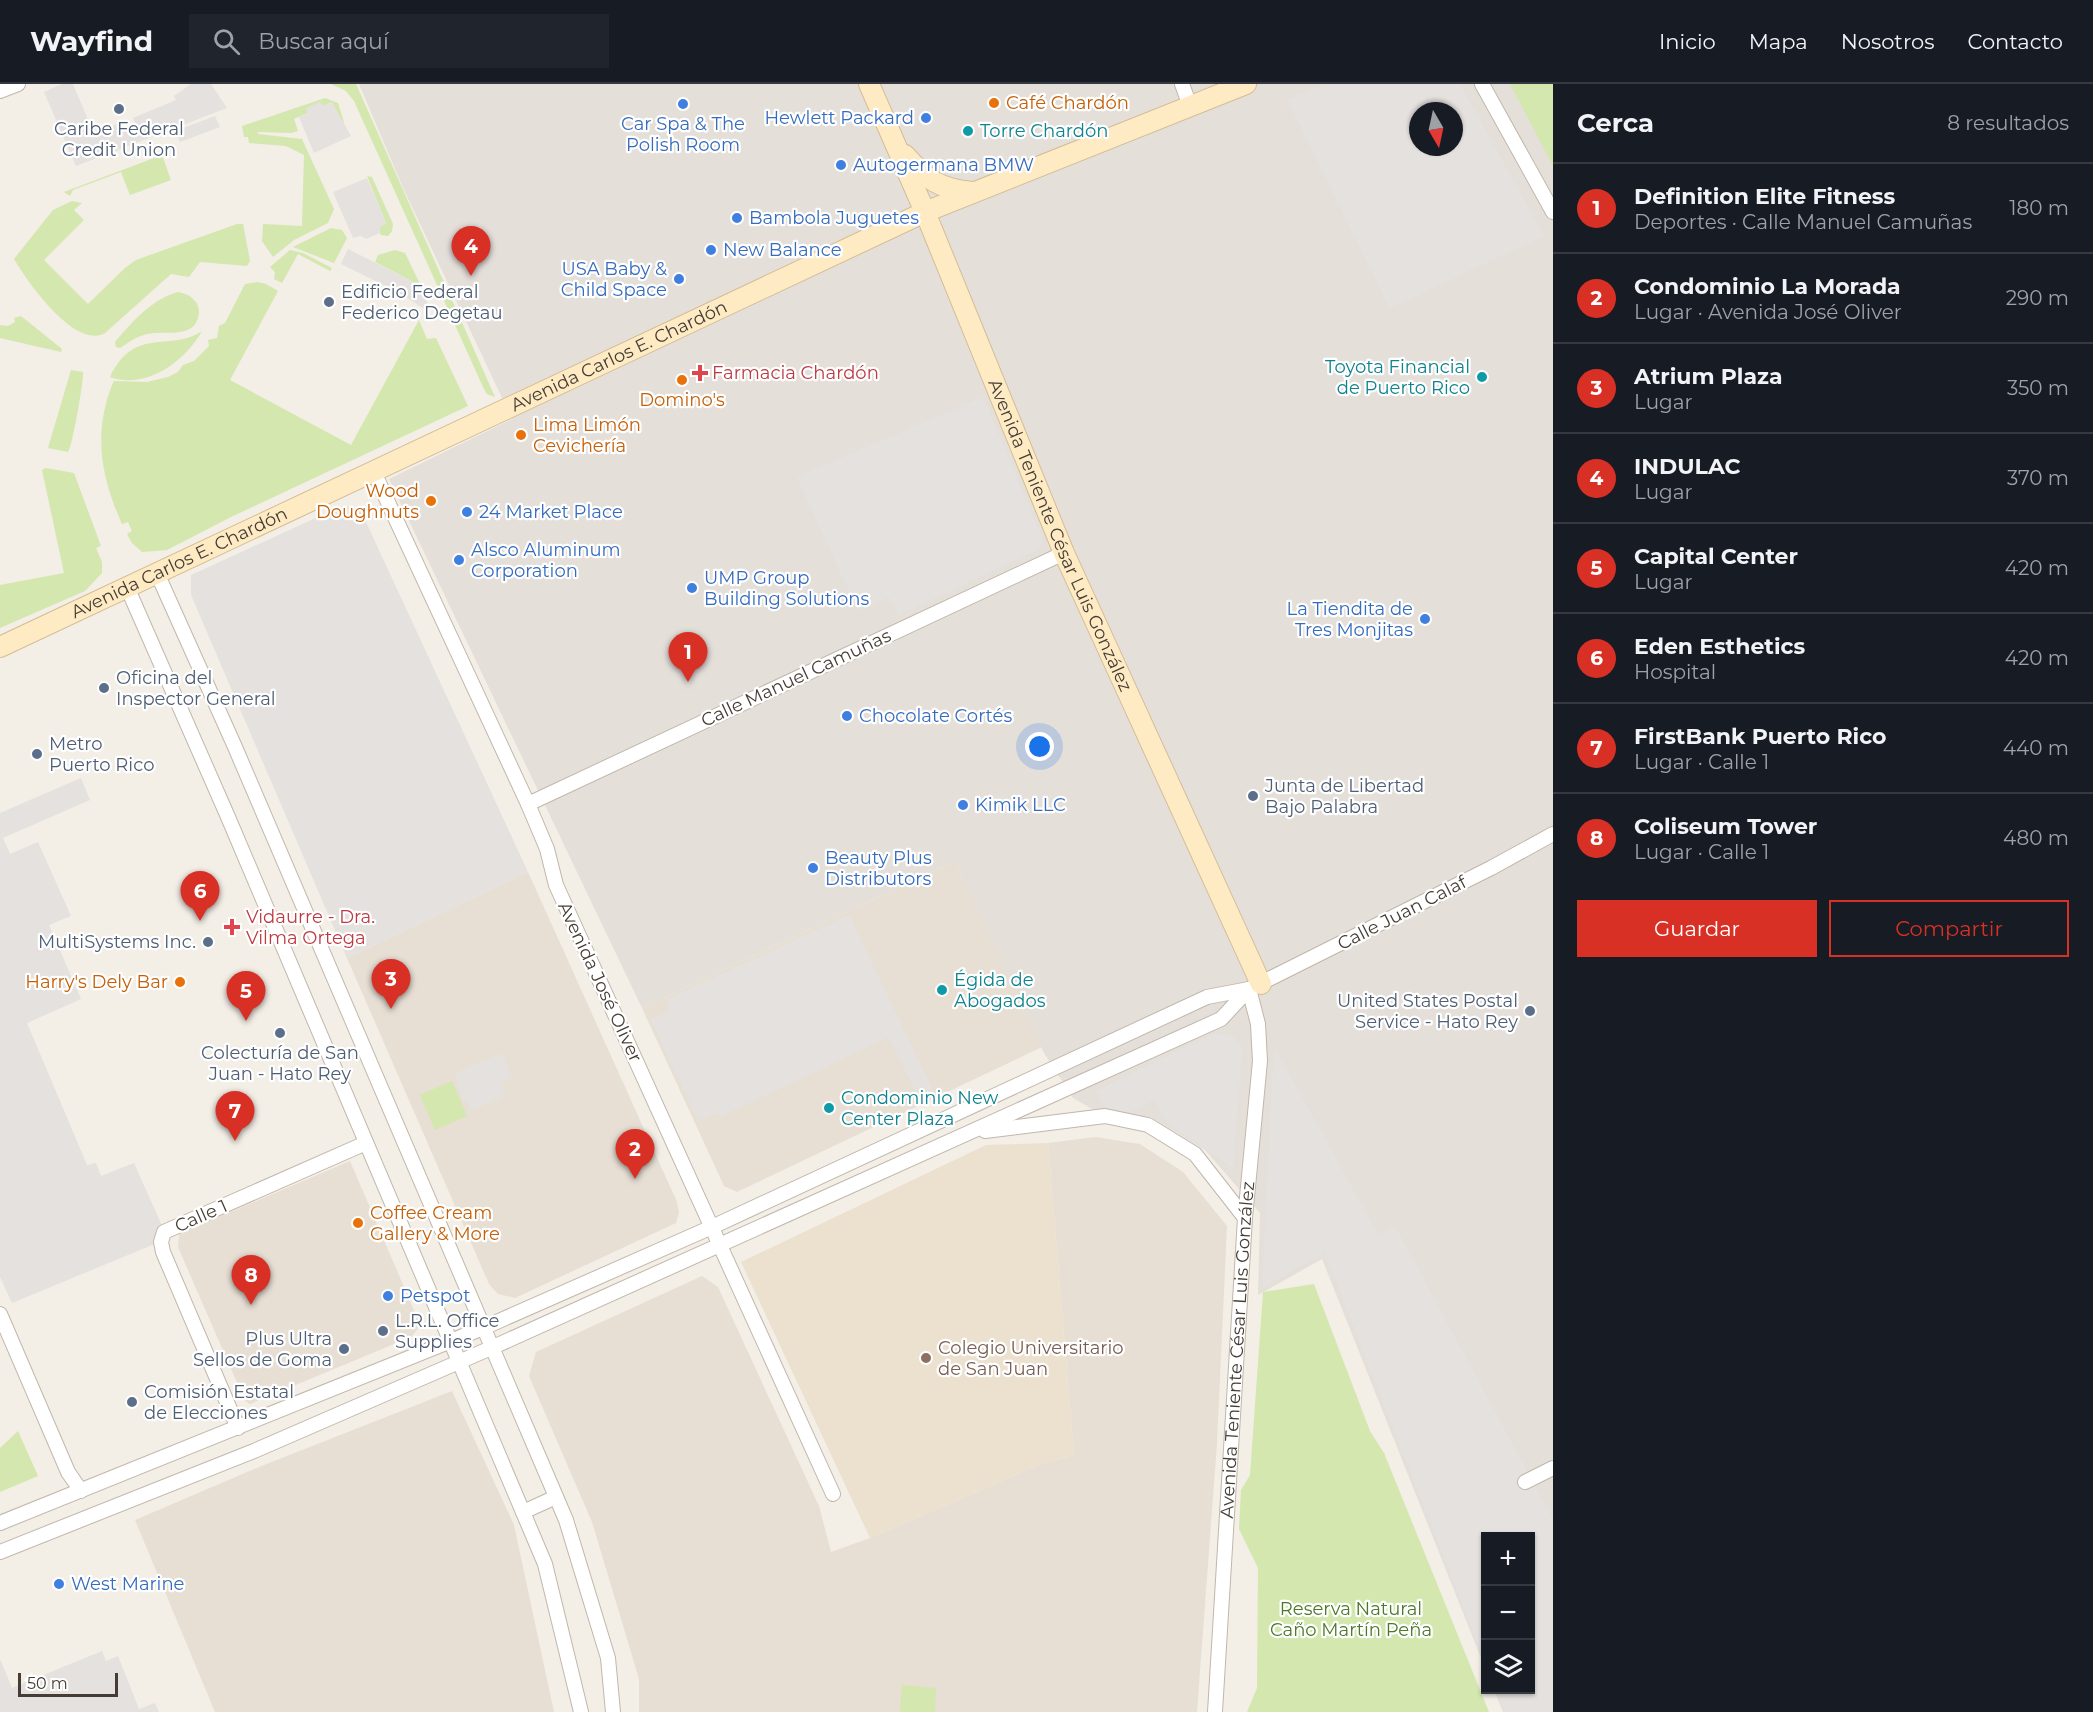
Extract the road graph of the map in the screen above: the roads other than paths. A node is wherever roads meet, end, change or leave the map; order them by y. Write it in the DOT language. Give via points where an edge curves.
graph roads {
  1 [pos="18,84"];
  2 [pos="868,84"];
  3 [pos="1182,84"];
  4 [pos="1246,84"];
  5 [pos="1482,84"];
  6 [pos="0,91"];
  7 [pos="1190,106"];
  8 [pos="893,139"];
  9 [pos="976,192"];
  10 [pos="925,212"];
  11 [pos="1553,212"];
  12 [pos="373,470"];
  13 [pos="1064,553"];
  14 [pos="157,573"];
  15 [pos="127,587"];
  16 [pos="0,647"];
  17 [pos="528,804"];
  18 [pos="1553,834"];
  19 [pos="1255,987"];
  20 [pos="971,1132"];
  21 [pos="366,1143"];
  22 [pos="1245,1218"];
  23 [pos="712,1227"];
  24 [pos="721,1245"];
  25 [pos="0,1314"];
  26 [pos="483,1328"];
  27 [pos="451,1340"];
  28 [pos="491,1348"];
  29 [pos="459,1361"];
  30 [pos="238,1428"];
  31 [pos="1553,1468"];
  32 [pos="1525,1482"];
  33 [pos="81,1491"];
  34 [pos="833,1494"];
  35 [pos="556,1497"];
  36 [pos="523,1512"];
  37 [pos="0,1523"];
  38 [pos="0,1552"];
  39 [pos="581,1712"];
  40 [pos="613,1712"];
  41 [pos="1215,1712"];
  1 -- 6 [label="street"];
  2 -- 8 [label="street, Avenida Teniente César Luis González"];
  3 -- 7 [label="street"];
  4 -- 7 [label="street, Avenida Carlos E. Chardón"];
  5 -- 11 [label="street"];
  7 -- 9 [label="street, Avenida Carlos E. Chardón"];
  8 -- 9 [label="street" via="931,181 948,190"];
  8 -- 10 [label="street, Avenida Teniente César Luis González"];
  9 -- 10 [label="street, Avenida Carlos E. Chardón"];
  10 -- 12 [label="street, Avenida Carlos E. Chardón"];
  10 -- 13 [label="street, Avenida Teniente César Luis González"];
  12 -- 14 [label="street, Avenida Carlos E. Chardón"];
  12 -- 17 [label="street, Avenida José Oliver"];
  13 -- 17 [label="street, Calle Manuel Camuñas"];
  13 -- 19 [label="street, Avenida Teniente César Luis González"];
  14 -- 15 [label="street, Avenida Carlos E. Chardón"];
  14 -- 26 [label="street"];
  15 -- 16 [label="street, Avenida Carlos E. Chardón"];
  15 -- 21 [label="street"];
  17 -- 23 [label="street, Avenida José Oliver" via="547,849 556,885"];
  18 -- 19 [label="street, Calle Juan Calaf"];
  19 -- 20 [label="street" via="1221,1019"];
  19 -- 22 [label="street, Avenida Teniente César Luis González" via="1260,1061"];
  19 -- 23 [label="street" via="1207,997"];
  20 -- 22 [label="street" via="1105,1116 1148,1125 1195,1154"];
  20 -- 24 [label="street"];
  21 -- 27 [label="street"];
  21 -- 30 [label="street, Calle 1" via="164,1232 163,1252"];
  22 -- 41 [label="street, Avenida Teniente César Luis González"];
  23 -- 24 [label="street, Avenida José Oliver"];
  23 -- 26 [label="street"];
  24 -- 28 [label="street"];
  24 -- 34 [label="street, Avenida José Oliver"];
  25 -- 33 [label="street" via="68,1472"];
  26 -- 27 [label="street"];
  26 -- 28 [label="street"];
  27 -- 29 [label="street"];
  27 -- 30 [label="street"];
  28 -- 29 [label="street"];
  28 -- 35 [label="street"];
  29 -- 36 [label="street"];
  29 -- 38 [label="street" via="254,1450"];
  30 -- 33 [label="street"];
  31 -- 32 [label="street"];
  33 -- 37 [label="street"];
  35 -- 36 [label="street"];
  35 -- 40 [label="street" via="608,1658"];
  36 -- 39 [label="street" via="545,1564"];
}
